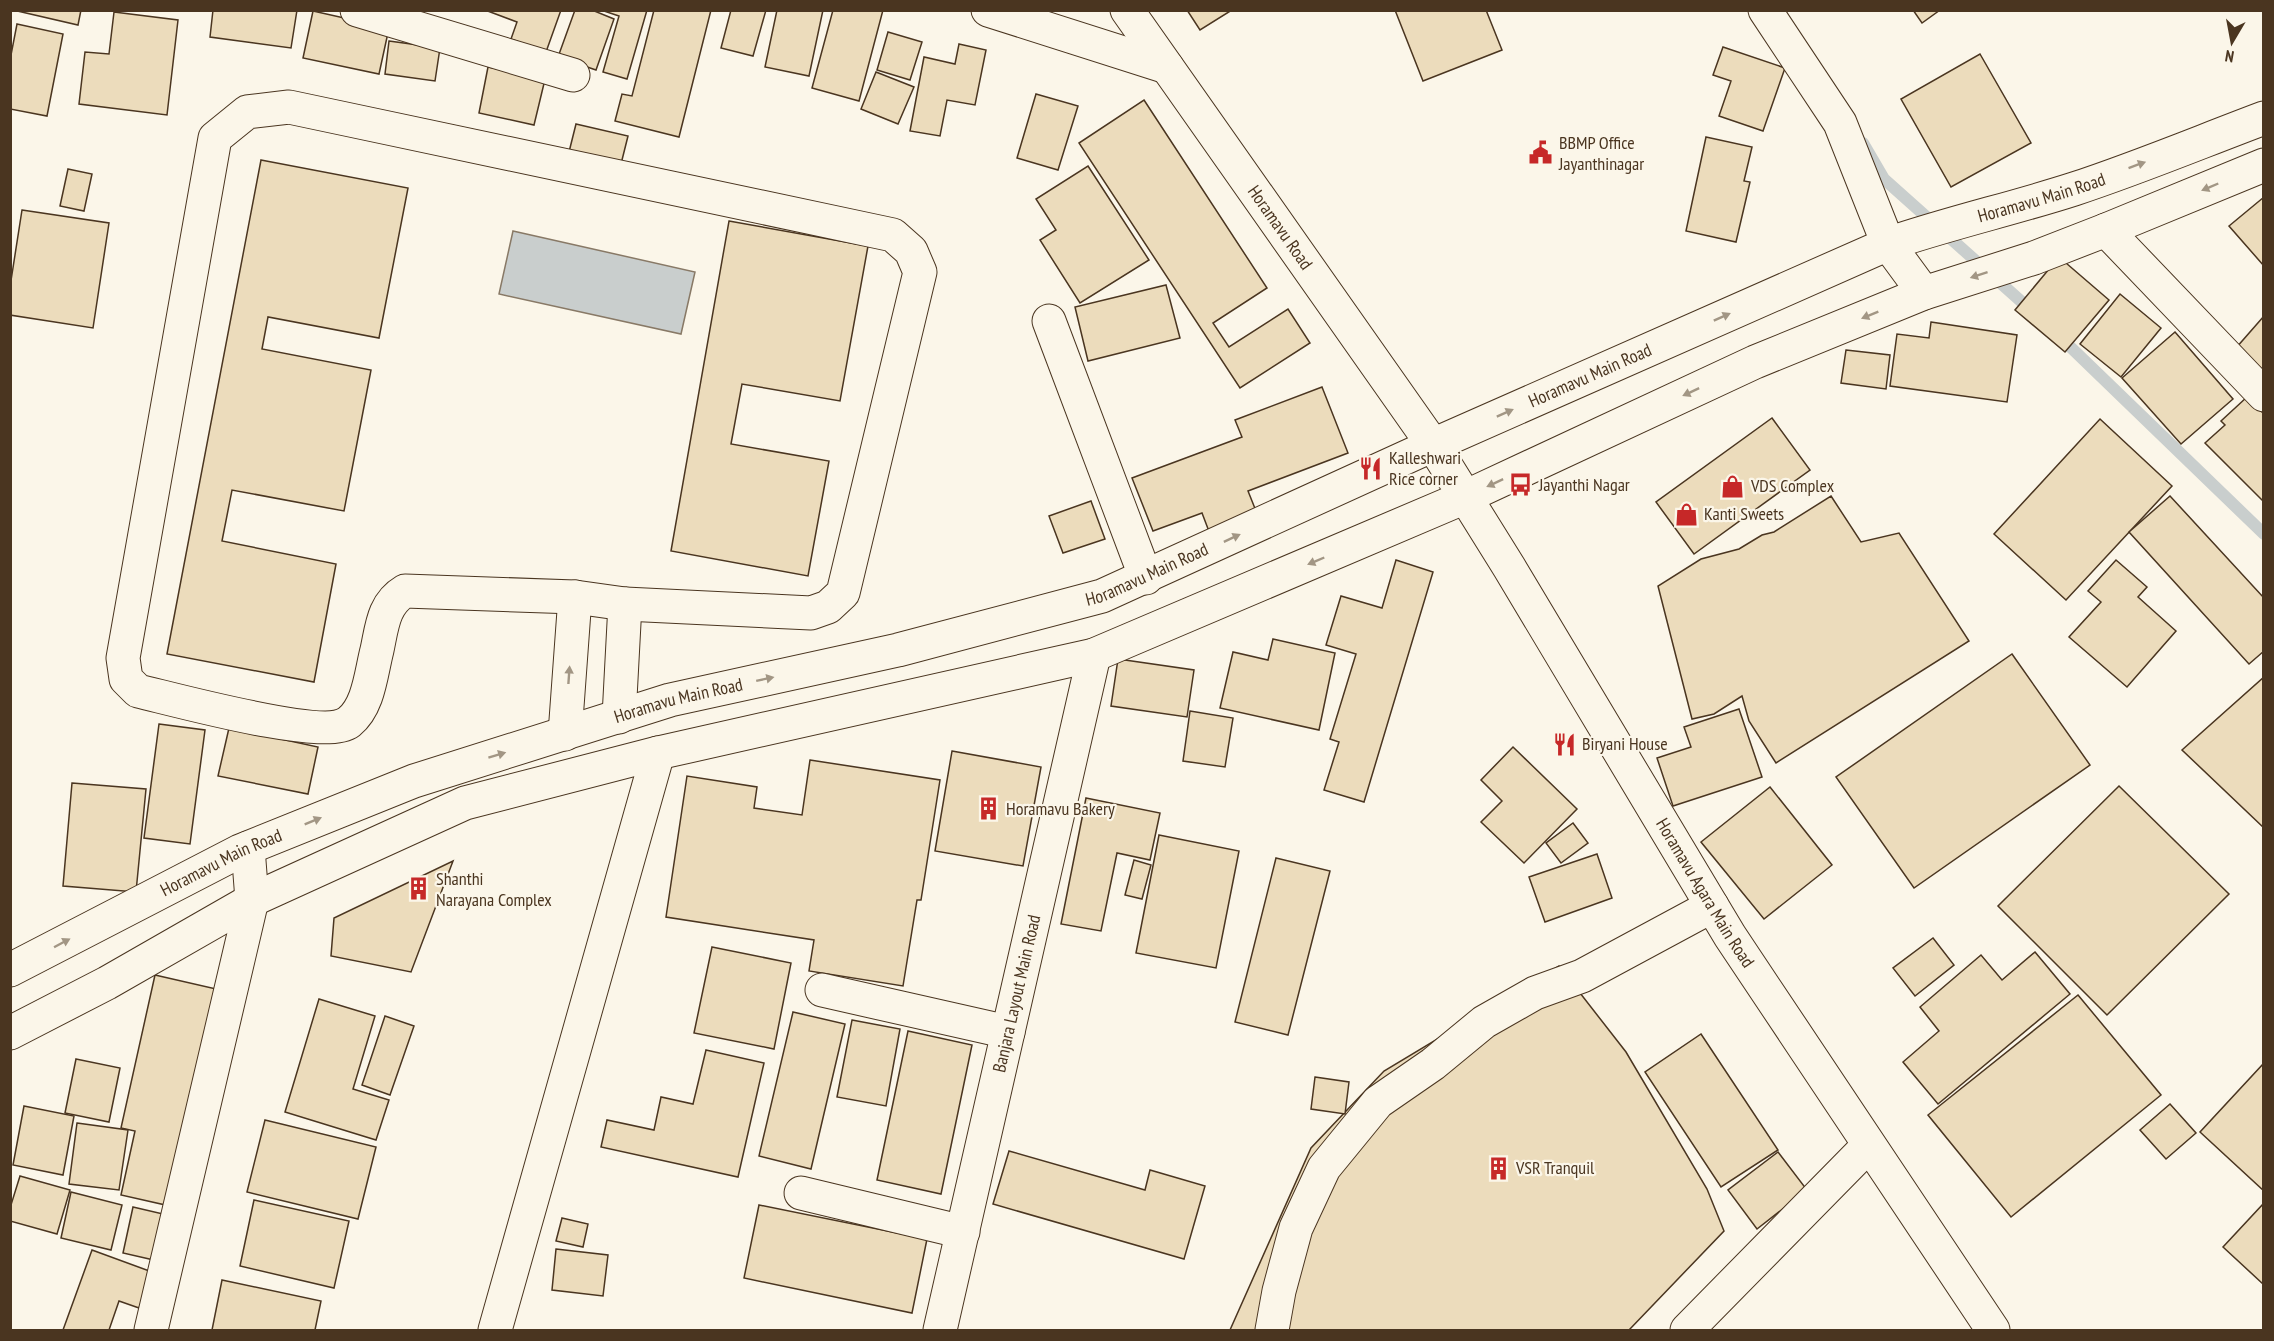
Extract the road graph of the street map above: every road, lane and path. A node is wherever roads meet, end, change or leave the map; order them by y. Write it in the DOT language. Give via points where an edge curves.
graph roads {
  1 [pos="357,10"];
  2 [pos="988,10"];
  3 [pos="1127,10"];
  4 [pos="1765,10"];
  5 [pos="1167,67"];
  6 [pos="573,75"];
  7 [pos="2264,118"];
  8 [pos="2264,165"];
  9 [pos="2106,231"];
  10 [pos="1888,244"];
  11 [pos="1924,293"];
  12 [pos="1048,321"];
  13 [pos="2264,395"];
  14 [pos="1433,445"];
  15 [pos="1463,498"];
  16 [pos="1146,578"];
  17 [pos="575,597"];
  18 [pos="625,604"];
  19 [pos="1094,656"];
  20 [pos="619,717"];
  21 [pos="565,734"];
  22 [pos="658,753"];
  23 [pos="248,848"];
  24 [pos="252,900"];
  25 [pos="1712,906"];
  26 [pos="10,970"];
  27 [pos="822,990"];
  28 [pos="1008,1032"];
  29 [pos="10,1033"];
  30 [pos="1868,1146"];
  31 [pos="801,1193"];
  32 [pos="963,1232"];
  33 [pos="151,1330"];
  34 [pos="495,1330"];
  35 [pos="940,1330"];
  36 [pos="1272,1330"];
  37 [pos="1687,1330"];
  38 [pos="1993,1330"];
  1 -- 6 [label="street"];
  2 -- 5 [label="street"];
  3 -- 5 [label="street, Horamavu Road"];
  4 -- 10 [label="street" via="1840,123"];
  5 -- 14 [label="street, Horamavu Road"];
  10 -- 7 [label="street, Horamavu Main Road, one-way" via="2076,188"];
  8 -- 9 [label="street, one-way"];
  9 -- 11 [label="street, one-way"];
  9 -- 13 [label="street"];
  10 -- 11 [label="street"];
  14 -- 10 [label="street, Horamavu Main Road, one-way"];
  11 -- 15 [label="street, one-way" via="1755,362"];
  12 -- 16 [label="street"];
  14 -- 15 [label="street, Horamavu Agara Main Road"];
  16 -- 14 [label="street, Horamavu Main Road, one-way"];
  15 -- 19 [label="street, one-way"];
  15 -- 25 [label="street, Horamavu Agara Main Road" via="1509,567"];
  20 -- 16 [label="street, Horamavu Main Road, one-way" via="670,700 921,644 1102,596"];
  17 -- 18 [label="street"];
  17 -- 18 [label="street" via="405,591 396,596 386,612 358,712 348,723 328,729 269,721 138,692 126,679 123,658 215,138 247,112 289,107 893,235 911,251 920,272 843,593 828,607 811,613"];
  21 -- 17 [label="street, one-way"];
  18 -- 20 [label="street"];
  19 -- 22 [label="street"];
  19 -- 28 [label="street, Banjara Layout Main Road"];
  20 -- 21 [label="street, Horamavu Main Road"];
  23 -- 21 [label="street, Horamavu Main Road, one-way" via="414,781"];
  22 -- 24 [label="street" via="465,803"];
  22 -- 34 [label="street"];
  23 -- 24 [label="street"];
  26 -- 23 [label="street, Horamavu Main Road, one-way"];
  24 -- 29 [label="street"];
  24 -- 33 [label="street"];
  25 -- 30 [label="street, Horamavu Agara Main Road"];
  25 -- 36 [label="street" via="1582,976 1535,993 1484,1022 1378,1102 1319,1178 1296,1228"];
  27 -- 28 [label="street"];
  28 -- 32 [label="street, Banjara Layout Main Road"];
  30 -- 37 [label="street"];
  30 -- 38 [label="street, Horamavu Agara Main Road"];
  31 -- 32 [label="street"];
  32 -- 35 [label="street, Banjara Layout Main Road"];
}
